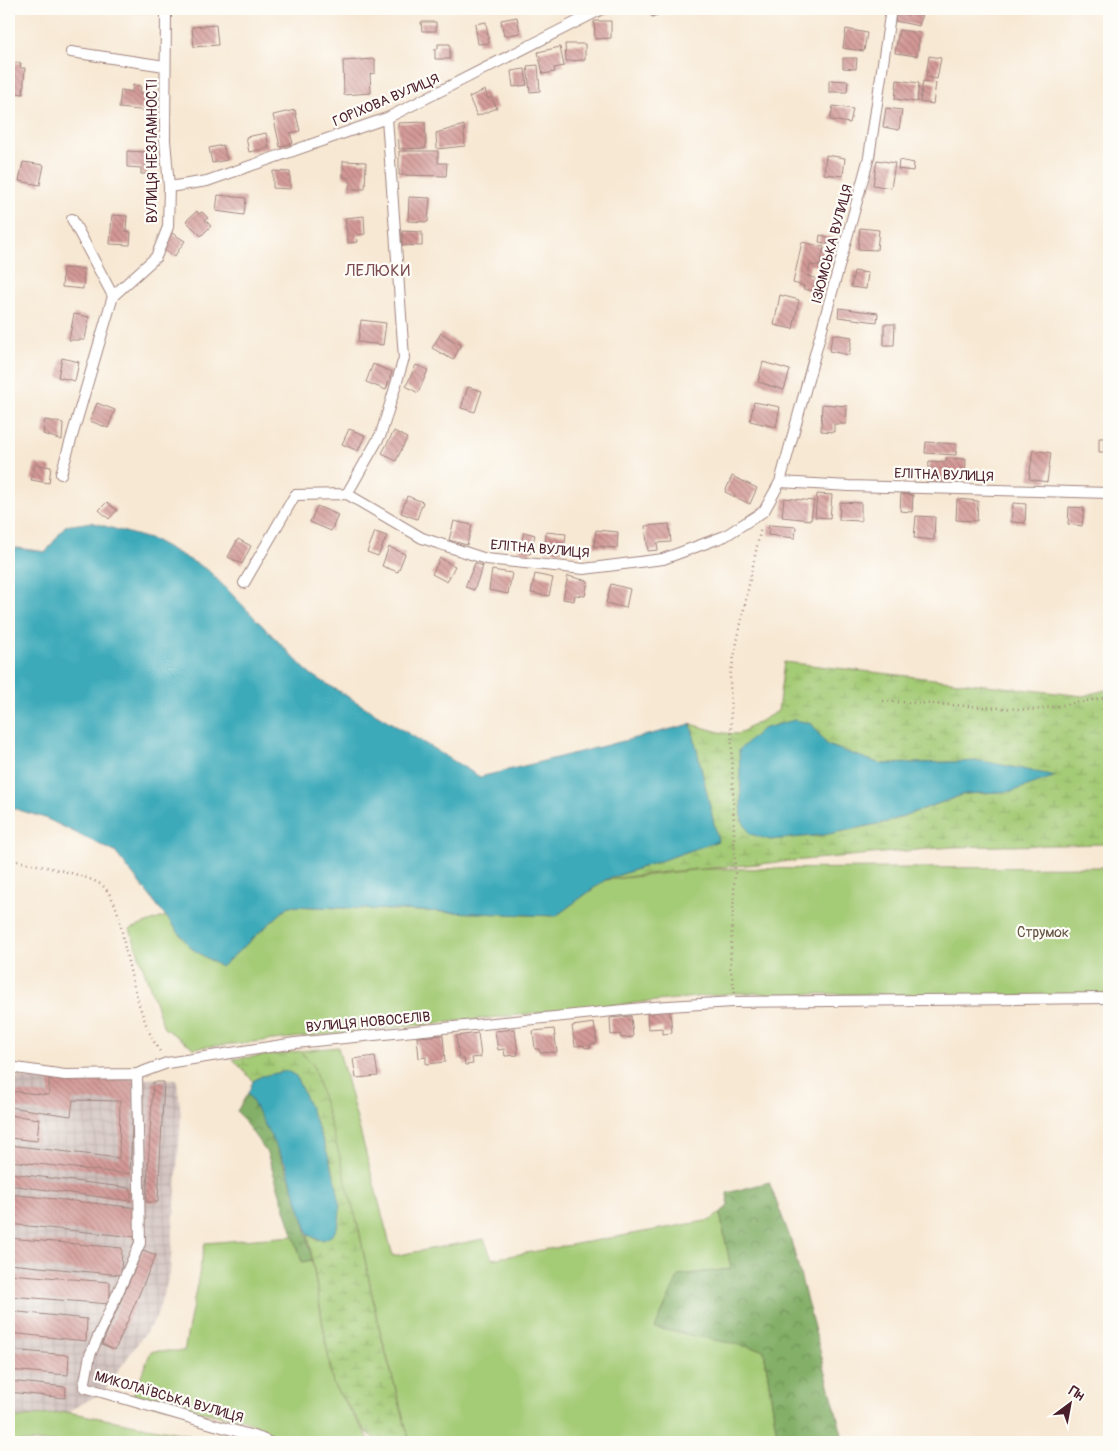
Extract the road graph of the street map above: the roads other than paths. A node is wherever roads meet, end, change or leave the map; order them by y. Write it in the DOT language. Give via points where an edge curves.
graph roads {
  1 [pos="166,9"];
  2 [pos="602,9"];
  3 [pos="891,9"];
  4 [pos="71,52"];
  5 [pos="165,66"];
  6 [pos="387,118"];
  7 [pos="169,187"];
  8 [pos="72,219"];
  9 [pos="112,296"];
  10 [pos="61,474"];
  11 [pos="780,482"];
  12 [pos="347,494"];
  13 [pos="1109,494"];
  14 [pos="244,583"];
  15 [pos="1109,998"];
  16 [pos="9,1067"];
  17 [pos="137,1074"];
  18 [pos="269,1442"];
  1 -- 5 [label="street, ВУЛИЦЯ НЕЗЛАМНОСТІ"];
  2 -- 6 [label="street, ГОРІХОВА ВУЛИЦЯ"];
  3 -- 11 [label="street, ІЗЮМСЬКА ВУЛИЦЯ" via="869,157"];
  4 -- 5 [label="street"];
  5 -- 7 [label="street, ВУЛИЦЯ НЕЗЛАМНОСТІ"];
  6 -- 7 [label="street, ГОРІХОВА ВУЛИЦЯ" via="207,181"];
  6 -- 12 [label="street" via="404,358 381,434"];
  7 -- 9 [label="street, ВУЛИЦЯ НЕЗЛАМНОСТІ" via="168,227 156,257"];
  8 -- 9 [label="street"];
  9 -- 10 [label="street"];
  11 -- 12 [label="street, ЕЛІТНА ВУЛИЦЯ" via="764,511 725,536 663,559 584,569 486,559 422,538"];
  11 -- 13 [label="street, ЕЛІТНА ВУЛИЦЯ"];
  12 -- 14 [label="street" via="295,495"];
  15 -- 17 [label="street, ВУЛИЦЯ НОВОСЕЛІВ" via="733,1002 653,1007 295,1043 167,1062"];
  16 -- 17 [label="street, ВУЛИЦЯ НОВОСЕЛІВ" via="65,1075"];
  17 -- 18 [label="street, МИКОЛАЇВСЬКА ВУЛИЦЯ" via="140,1243 90,1355 84,1387"];
}
